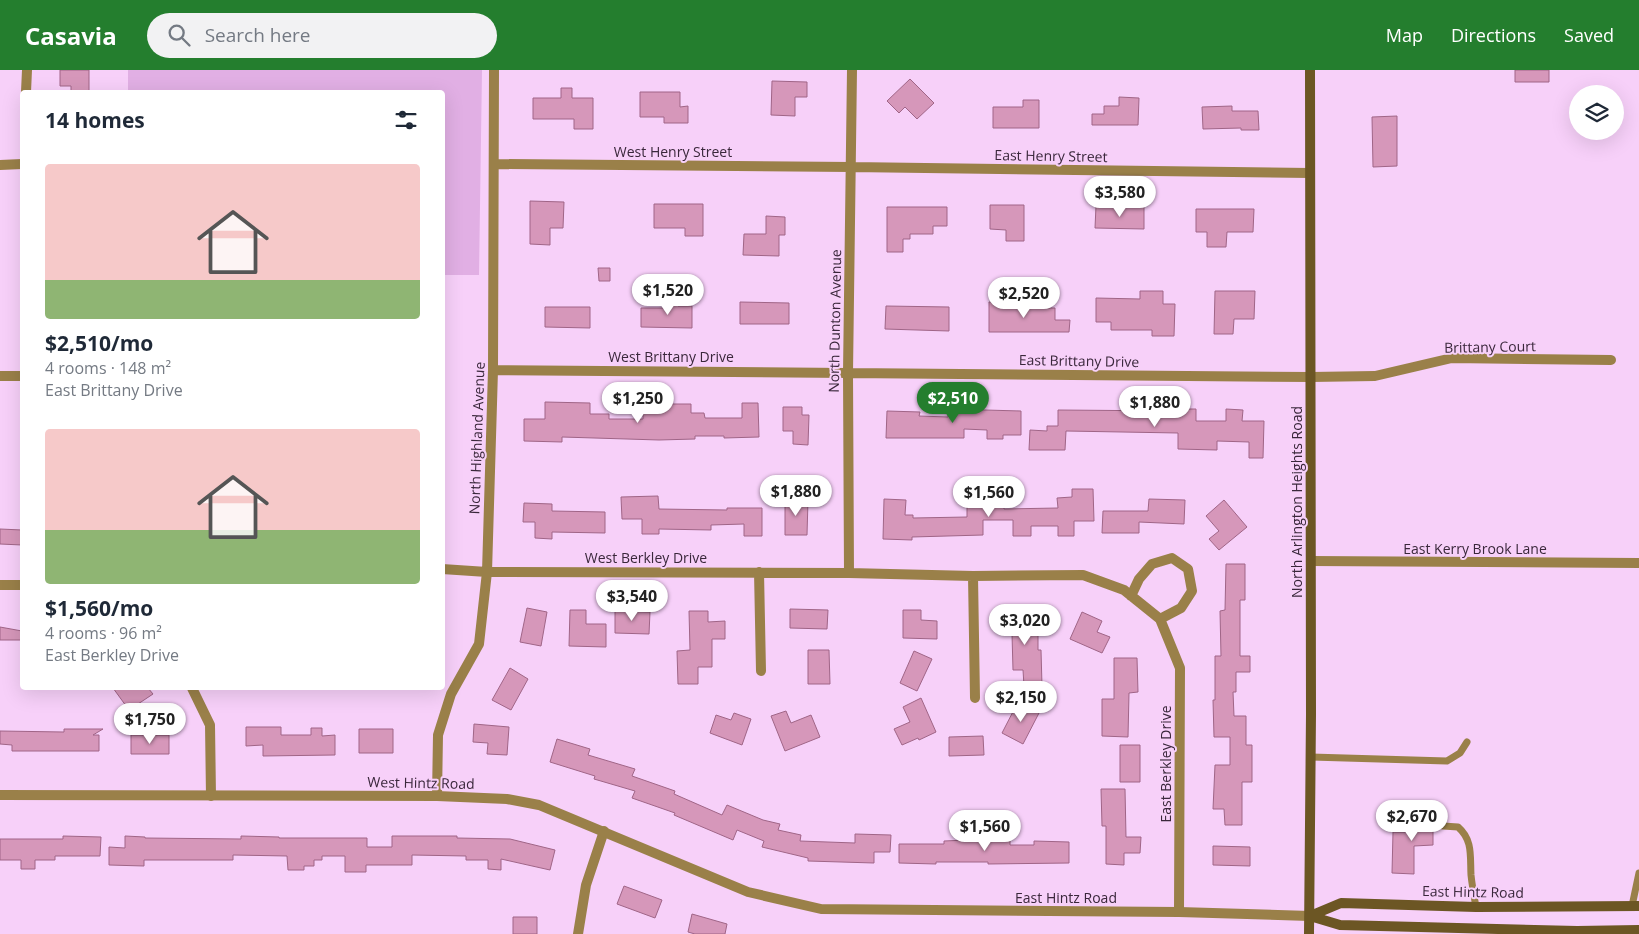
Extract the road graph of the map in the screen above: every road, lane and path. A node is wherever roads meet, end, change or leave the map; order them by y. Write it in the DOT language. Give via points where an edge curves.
graph roads {
  1 [pos="27,70"];
  2 [pos="494,70"];
  3 [pos="852,70"];
  4 [pos="1310,70"];
  5 [pos="26,90"];
  6 [pos="0,164"];
  7 [pos="20,164"];
  8 [pos="495,164"];
  9 [pos="851,167"];
  10 [pos="1310,173"];
  11 [pos="1611,360"];
  12 [pos="493,370"];
  13 [pos="848,373"];
  14 [pos="0,376"];
  15 [pos="20,376"];
  16 [pos="1311,377"];
  17 [pos="1311,561"];
  18 [pos="1639,564"];
  19 [pos="445,569"];
  20 [pos="487,572"];
  21 [pos="759,572"];
  22 [pos="849,573"];
  23 [pos="973,576"];
  24 [pos="0,584"];
  25 [pos="20,585"];
  26 [pos="1131,596"];
  27 [pos="1160,619"];
  28 [pos="761,671"];
  29 [pos="193,690"];
  30 [pos="975,698"];
  31 [pos="1467,742"];
  32 [pos="1311,757"];
  33 [pos="0,795"];
  34 [pos="210,796"];
  35 [pos="437,796"];
  36 [pos="1443,826"];
  37 [pos="604,831"];
  38 [pos="1639,874"];
  39 [pos="1636,906"];
  40 [pos="1476,907"];
  41 [pos="821,909"];
  42 [pos="1179,912"];
  43 [pos="1310,916"];
  44 [pos="1639,930"];
  45 [pos="1474,931"];
  46 [pos="578,934"];
  47 [pos="1309,934"];
  1 -- 5 [label="street"];
  2 -- 8 [label="street, North Highland Avenue"];
  3 -- 9 [label="street, North Dunton Avenue"];
  4 -- 10 [label="main road, North Arlington Heights Road"];
  6 -- 7 [label="street"];
  8 -- 9 [label="street, West Henry Street"];
  8 -- 12 [label="street, North Highland Avenue"];
  9 -- 10 [label="street, East Henry Street"];
  9 -- 13 [label="street, North Dunton Avenue"];
  10 -- 16 [label="main road, North Arlington Heights Road"];
  11 -- 16 [label="street, Brittany Court" via="1452,358 1375,376"];
  12 -- 13 [label="street, West Brittany Drive"];
  12 -- 20 [label="street, North Highland Avenue"];
  13 -- 16 [label="street, East Brittany Drive"];
  13 -- 22 [label="street, North Dunton Avenue"];
  14 -- 15 [label="street"];
  16 -- 17 [label="main road, North Arlington Heights Road"];
  17 -- 18 [label="street, East Kerry Brook Lane"];
  17 -- 32 [label="main road, North Arlington Heights Road"];
  19 -- 20 [label="street, West Berkley Drive"];
  20 -- 21 [label="street, West Berkley Drive"];
  20 -- 35 [label="street, North Highland Avenue" via="479,644 452,694 438,735"];
  21 -- 22 [label="street, West Berkley Drive"];
  21 -- 28 [label="street"];
  22 -- 23 [label="street, East Berkley Drive"];
  23 -- 26 [label="street, East Berkley Drive" via="1083,575 1124,590"];
  23 -- 30 [label="street"];
  24 -- 25 [label="street"];
  26 -- 27 [label="street, East Berkley Drive"];
  26 -- 27 [label="street" via="1152,564 1172,558 1188,569 1192,592 1181,608"];
  27 -- 42 [label="street, East Berkley Drive" via="1180,668"];
  29 -- 34 [label="street" via="210,725"];
  31 -- 32 [label="lane" via="1460,753 1447,760"];
  32 -- 43 [label="main road, North Arlington Heights Road"];
  33 -- 34 [label="street, West Hintz Road"];
  34 -- 35 [label="street, West Hintz Road"];
  35 -- 37 [label="street, West Hintz Road" via="507,798 539,805"];
  36 -- 40 [label="lane" via="1458,827 1471,844"];
  37 -- 41 [label="street, West Hintz Road" via="748,892"];
  37 -- 46 [label="street" via="586,884"];
  38 -- 39 [label="lane"];
  39 -- 40 [label="main road, East Hintz Road"];
  40 -- 43 [label="main road, East Hintz Road" via="1341,903"];
  41 -- 42 [label="street, East Hintz Road"];
  42 -- 43 [label="street, East Hintz Road"];
  43 -- 45 [label="main road, East Hintz Road" via="1340,925"];
  43 -- 47 [label="main road, North Arlington Heights Road"];
  44 -- 45 [label="main road, East Hintz Road"];
}
